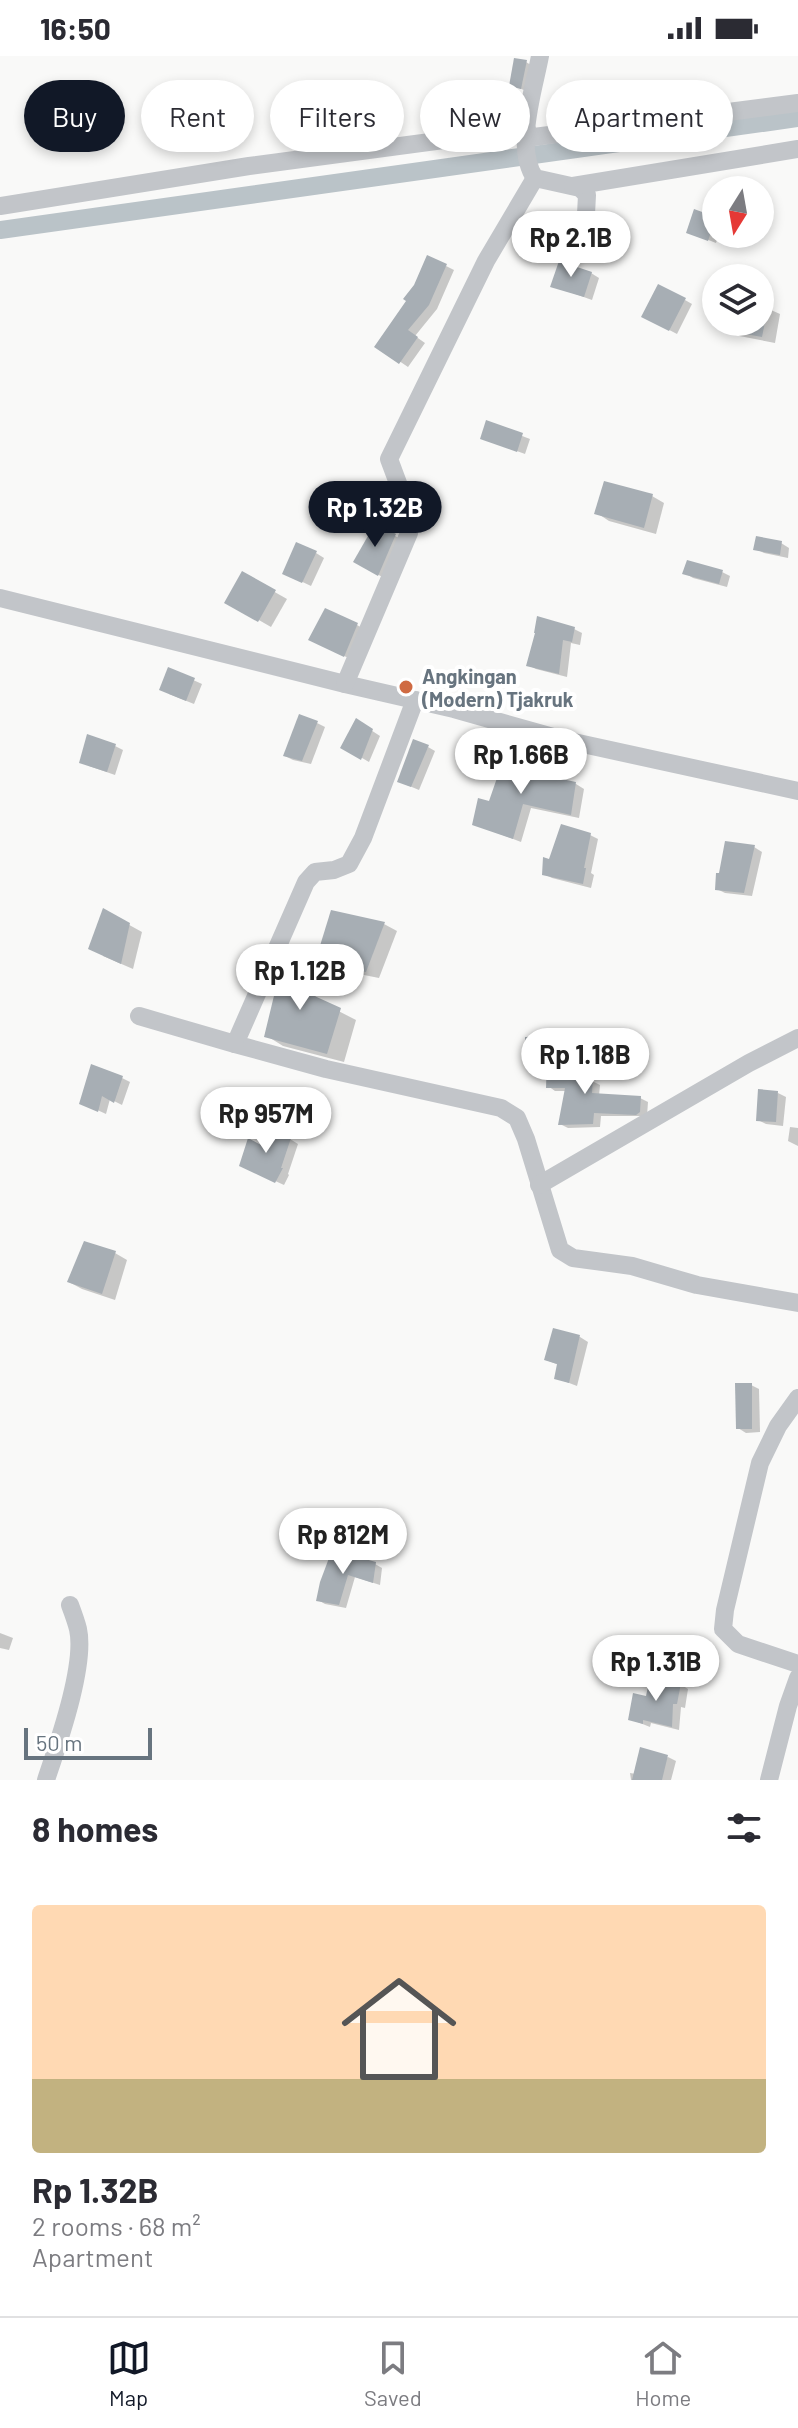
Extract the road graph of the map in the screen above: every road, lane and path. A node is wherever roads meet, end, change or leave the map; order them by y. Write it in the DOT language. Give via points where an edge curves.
graph roads {
  1 [pos="540,56"];
  2 [pos="798,103"];
  3 [pos="530,113"];
  4 [pos="530,136"];
  5 [pos="420,147"];
  6 [pos="798,149"];
  7 [pos="529,152"];
  8 [pos="532,174"];
  9 [pos="573,186"];
  10 [pos="0,206"];
  11 [pos="576,245"];
  12 [pos="0,598"];
  13 [pos="345,684"];
  14 [pos="415,700"];
  15 [pos="798,791"];
  16 [pos="139,1016"];
  17 [pos="798,1038"];
  18 [pos="235,1044"];
  19 [pos="539,1185"];
  20 [pos="798,1303"];
  21 [pos="798,1398"];
  22 [pos="70,1605"];
  23 [pos="798,1664"];
  24 [pos="798,1678"];
  25 [pos="46,1780"];
  26 [pos="769,1780"];
  1 -- 3 [label="street"];
  2 -- 4 [label="street"];
  5 -- 10 [label="street" via="249,166"];
  6 -- 9 [label="street"];
  7 -- 8 [label="street"];
  8 -- 9 [label="street"];
  8 -- 13 [label="street" via="389,459 408,510 409,533"];
  9 -- 11 [label="street" via="584,190 588,202"];
  12 -- 13 [label="street"];
  13 -- 14 [label="street"];
  14 -- 15 [label="street" via="560,739"];
  14 -- 18 [label="street" via="363,838 349,864 315,872 306,882"];
  16 -- 18 [label="street"];
  17 -- 19 [label="street"];
  18 -- 19 [label="street" via="501,1108 517,1118"];
  19 -- 20 [label="street" via="560,1250 573,1258"];
  21 -- 23 [label="street" via="760,1463 723,1629 738,1644"];
  22 -- 25 [label="street" via="79,1631 77,1664"];
  24 -- 26 [label="street"];
}
